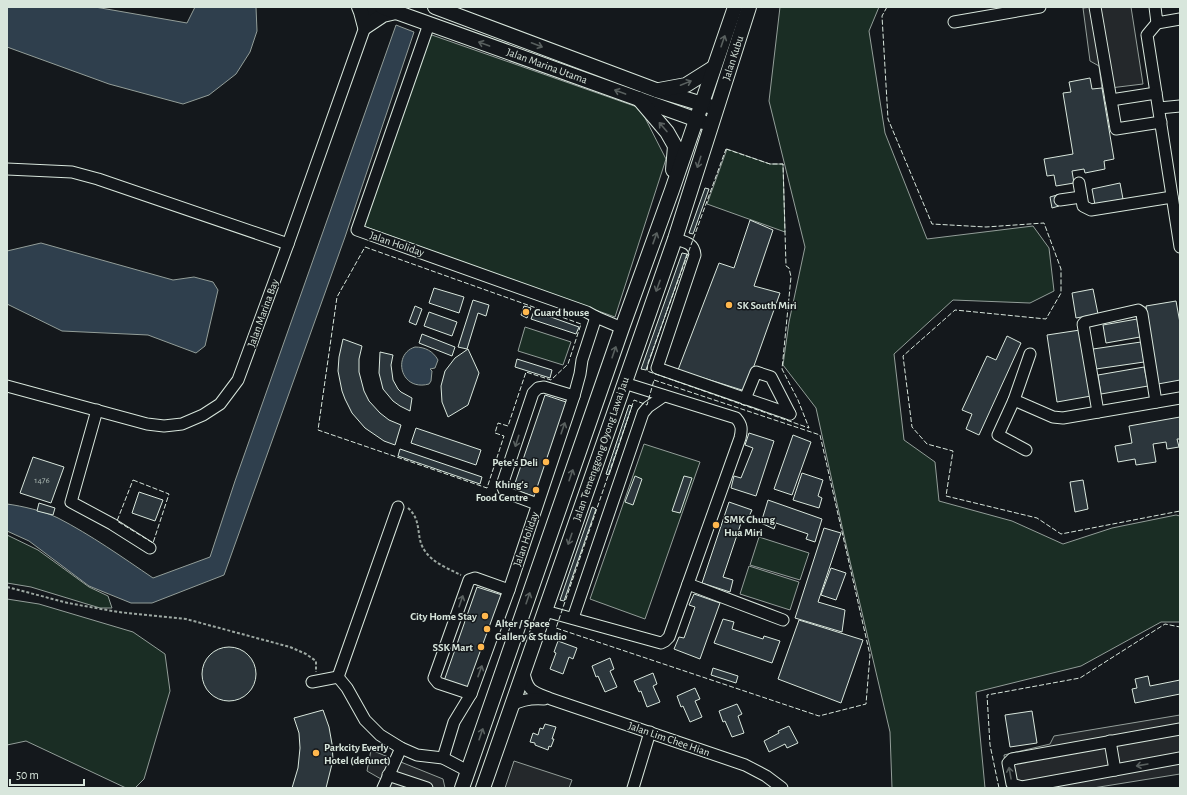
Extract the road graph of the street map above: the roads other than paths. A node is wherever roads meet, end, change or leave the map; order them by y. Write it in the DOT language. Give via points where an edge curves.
graph roads {
  1 [pos="359,7"];
  2 [pos="373,7"];
  3 [pos="382,7"];
  4 [pos="435,7"];
  5 [pos="735,7"];
  6 [pos="750,7"];
  7 [pos="1040,7"];
  8 [pos="1095,7"];
  9 [pos="1155,7"];
  10 [pos="396,12"];
  11 [pos="1180,19"];
  12 [pos="954,22"];
  13 [pos="1157,23"];
  14 [pos="429,24"];
  15 [pos="365,27"];
  16 [pos="713,68"];
  17 [pos="656,90"];
  18 [pos="1156,93"];
  19 [pos="638,99"];
  20 [pos="1111,100"];
  21 [pos="701,104"];
  22 [pos="1180,106"];
  23 [pos="1159,108"];
  24 [pos="717,109"];
  25 [pos="696,120"];
  26 [pos="1161,122"];
  27 [pos="711,125"];
  28 [pos="7,169"];
  29 [pos="1079,183"];
  30 [pos="672,190"];
  31 [pos="1081,197"];
  32 [pos="1172,197"];
  33 [pos="1060,200"];
  34 [pos="675,239"];
  35 [pos="1180,243"];
  36 [pos="288,244"];
  37 [pos="596,317"];
  38 [pos="622,328"];
  39 [pos="1030,354"];
  40 [pos="624,383"];
  41 [pos="7,386"];
  42 [pos="574,396"];
  43 [pos="664,396"];
  44 [pos="1180,398"];
  45 [pos="745,399"];
  46 [pos="1014,400"];
  47 [pos="1156,402"];
  48 [pos="97,410"];
  49 [pos="1098,412"];
  50 [pos="1026,450"];
  51 [pos="538,504"];
  52 [pos="398,506"];
  53 [pos="150,548"];
  54 [pos="688,584"];
  55 [pos="509,590"];
  56 [pos="545,611"];
  57 [pos="573,618"];
  58 [pos="783,620"];
  59 [pos="524,672"];
  60 [pos="338,677"];
  61 [pos="314,681"];
  62 [pos="471,694"];
  63 [pos="551,700"];
  64 [pos="512,705"];
  65 [pos="1180,729"];
  66 [pos="503,731"];
  67 [pos="650,732"];
  68 [pos="1110,741"];
  69 [pos="401,748"];
  70 [pos="444,758"];
  71 [pos="1180,758"];
  72 [pos="1115,770"];
  73 [pos="468,771"];
  74 [pos="388,775"];
  75 [pos="383,788"];
  76 [pos="427,788"];
  77 [pos="462,788"];
  78 [pos="470,788"];
  79 [pos="483,788"];
  80 [pos="633,788"];
  81 [pos="782,788"];
  1 -- 15 [label="main road"];
  2 -- 15 [label="street, Jalan Marina Bay"];
  3 -- 10 [label="main road, Jalan Marina Utama"];
  4 -- 17 [label="main road, Jalan Marina Utama, one-way"];
  16 -- 5 [label="main road, Jalan Kubu, one-way"];
  6 -- 24 [label="main road, Jalan Kubu"];
  7 -- 12 [label="street"];
  8 -- 20 [label="street"];
  9 -- 13 [label="street"];
  10 -- 14 [label="main road, Jalan Marina Utama"];
  10 -- 15 [label="main road" via="383,15"];
  11 -- 13 [label="street"];
  13 -- 18 [label="street" via="1148,35"];
  19 -- 14 [label="main road, Jalan Marina Utama, one-way"];
  14 -- 37 [label="street, Jalan Holiday" via="357,230 524,288"];
  15 -- 36 [label="street, Jalan Marina Bay"];
  17 -- 16 [label="main road, one-way" via="686,84"];
  16 -- 21 [label="main road, Jalan Kubu"];
  17 -- 21 [label="main road, Jalan Marina Utama"];
  18 -- 20 [label="street"];
  18 -- 23 [label="street"];
  19 -- 25 [label="main road, Jalan Marina Utama"];
  30 -- 19 [label="main road, one-way" via="675,146 668,132"];
  20 -- 26 [label="street" via="1116,129"];
  21 -- 24 [label="main road, Jalan Marina Utama"];
  21 -- 25 [label="main road, Jalan Kubu"];
  22 -- 23 [label="street"];
  23 -- 26 [label="street"];
  24 -- 27 [label="main road, Jalan Temenggong Oyong Lawai Jau"];
  25 -- 27 [label="main road, Jalan Marina Utama"];
  25 -- 30 [label="main road, Jalan Temenggong Oyong Lawai Jau"];
  26 -- 32 [label="street"];
  27 -- 34 [label="main road, Jalan Temenggong Oyong Lawai Jau, one-way"];
  28 -- 36 [label="street" via="72,172"];
  29 -- 31 [label="street"];
  38 -- 30 [label="main road, Jalan Temenggong Oyong Lawai Jau, one-way"];
  31 -- 32 [label="street" via="1083,206 1091,210"];
  31 -- 33 [label="street"];
  32 -- 35 [label="street"];
  34 -- 40 [label="main road, Jalan Temenggong Oyong Lawai Jau, one-way"];
  34 -- 45 [label="street" via="691,245 696,255 657,368"];
  36 -- 48 [label="street, Jalan Marina Bay" via="238,380 220,404 182,424 164,426 147,424"];
  37 -- 38 [label="street, Jalan Holiday"];
  37 -- 42 [label="street, Jalan Holiday"];
  73 -- 38 [label="main road, Jalan Temenggong Oyong Lawai Jau, one-way"];
  39 -- 46 [label="street"];
  40 -- 43 [label="street"];
  40 -- 56 [label="main road, Jalan Temenggong Oyong Lawai Jau, one-way"];
  41 -- 48 [label="street, Jalan Marina Bay"];
  51 -- 42 [label="street, Jalan Holiday, one-way"];
  42 -- 51 [label="street, one-way" via="544,387 532,392 502,485 508,493"];
  43 -- 54 [label="street" via="736,418 741,423 742,430"];
  43 -- 57 [label="street" via="643,412"];
  44 -- 47 [label="street"];
  46 -- 49 [label="street" via="1053,417 1063,418"];
  46 -- 50 [label="street" via="998,435"];
  47 -- 49 [label="street"];
  47 -- 49 [label="street" via="1142,314 1138,310 1083,324"];
  48 -- 53 [label="street" via="71,502"];
  51 -- 55 [label="street, Jalan Holiday"];
  52 -- 60 [label="street"];
  54 -- 57 [label="street" via="669,637 661,643"];
  54 -- 58 [label="street"];
  62 -- 55 [label="street, Jalan Holiday, one-way"];
  62 -- 55 [label="street, one-way" via="438,683 434,678 468,580 475,578"];
  56 -- 57 [label="street"];
  56 -- 59 [label="main road, Jalan Temenggong Oyong Lawai Jau"];
  59 -- 63 [label="street, Jalan Lim Chee Hian" via="529,688"];
  59 -- 64 [label="main road, Jalan Temenggong Oyong Lawai Jau"];
  60 -- 61 [label="street"];
  60 -- 69 [label="street" via="365,720 380,735"];
  62 -- 70 [label="street, Jalan Holiday" via="454,722"];
  63 -- 64 [label="street, Jalan Lim Chee Hian" via="528,699"];
  63 -- 67 [label="street, Jalan Lim Chee Hian"];
  64 -- 66 [label="main road, Jalan Temenggong Oyong Lawai Jau"];
  65 -- 68 [label="street"];
  66 -- 73 [label="main road"];
  66 -- 79 [label="main road, Jalan Temenggong Oyong Lawai Jau"];
  67 -- 80 [label="street"];
  67 -- 81 [label="street, Jalan Lim Chee Hian" via="745,765"];
  68 -- 72 [label="street"];
  72 -- 68 [label="street, one-way" via="1022,787 1012,784 1008,763 1012,759"];
  69 -- 70 [label="street" via="417,755"];
  69 -- 74 [label="street"];
  70 -- 73 [label="street"];
  71 -- 72 [label="street, one-way"];
  73 -- 77 [label="main road, Jalan Temenggong Oyong Lawai Jau"];
  73 -- 78 [label="main road"];
  74 -- 75 [label="street"];
  74 -- 76 [label="street"];
}
